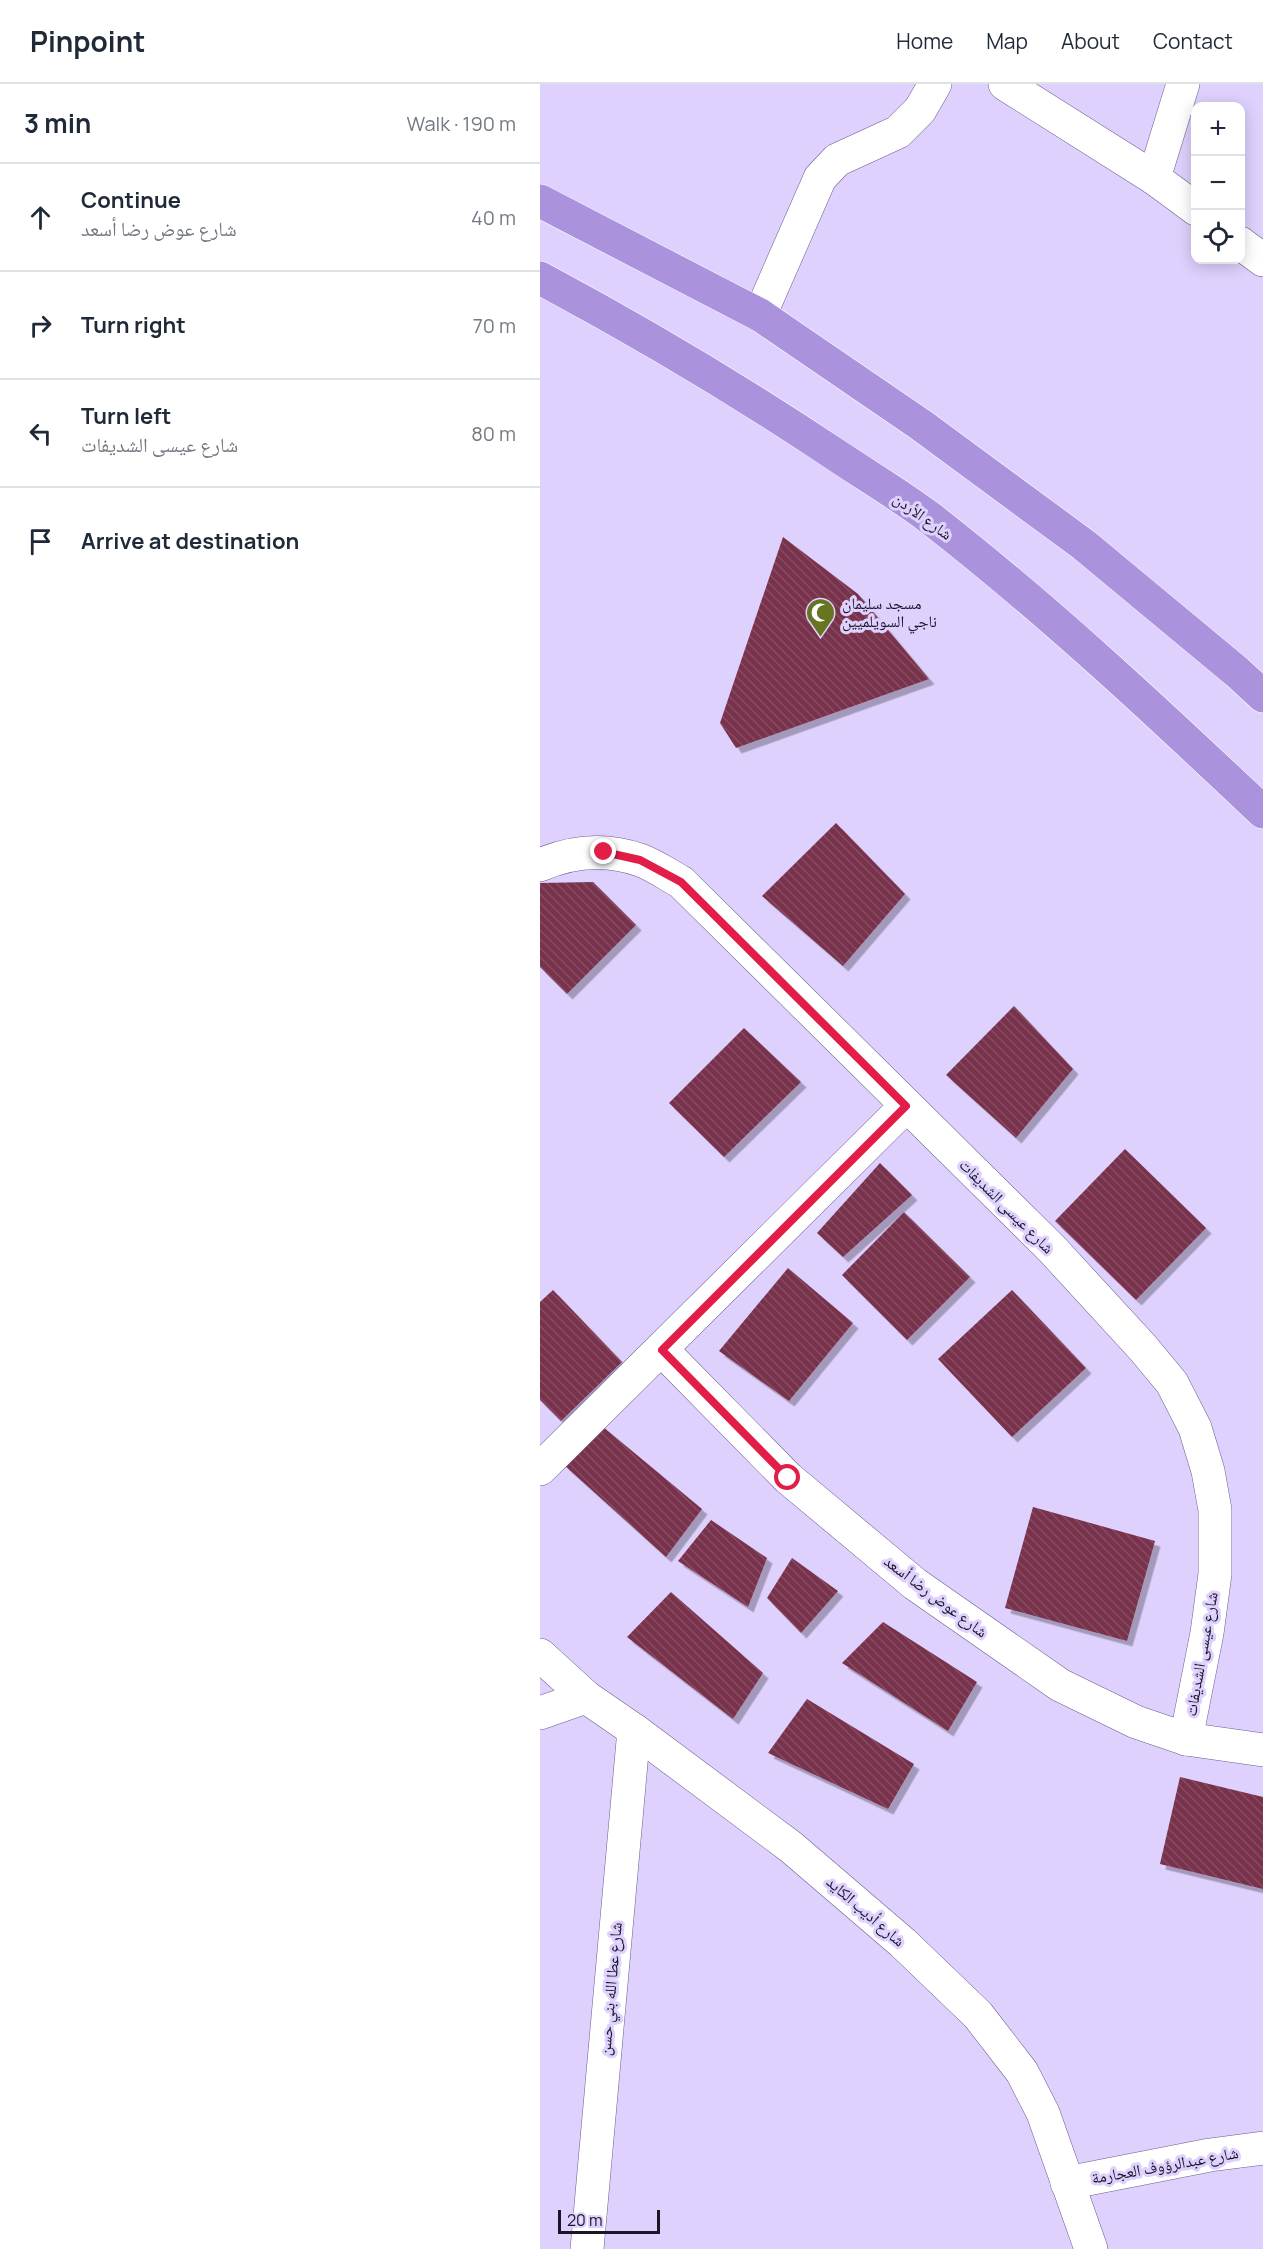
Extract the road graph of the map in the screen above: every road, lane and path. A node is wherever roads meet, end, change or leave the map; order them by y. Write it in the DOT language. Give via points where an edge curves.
graph roads {
  1 [pos="935,84"];
  2 [pos="1005,84"];
  3 [pos="1183,84"];
  4 [pos="1154,178"];
  5 [pos="540,201"];
  6 [pos="1191,205"];
  7 [pos="1245,247"];
  8 [pos="1263,260"];
  9 [pos="540,278"];
  10 [pos="760,315"];
  11 [pos="1263,696"];
  12 [pos="1263,812"];
  13 [pos="540,865"];
  14 [pos="906,1106"];
  15 [pos="662,1350"];
  16 [pos="540,1469"];
  17 [pos="540,1655"];
  18 [pos="586,1697"];
  19 [pos="540,1713"];
  20 [pos="634,1730"];
  21 [pos="1186,1739"];
  22 [pos="1263,1750"];
  23 [pos="1263,2148"];
  24 [pos="1067,2183"];
  25 [pos="587,2249"];
  26 [pos="1091,2249"];
  1 -- 10 [label="street" via="920,110 898,132 837,160 820,178"];
  2 -- 4 [label="street"];
  3 -- 4 [label="street"];
  4 -- 6 [label="street"];
  5 -- 10 [label="highway"];
  7 -- 8 [label="street"];
  9 -- 12 [label="highway, شارع الأردن" via="755,401 928,517 1054,621"];
  10 -- 11 [label="highway" via="921,425 1084,545"];
  13 -- 14 [label="street, شارع عيسى الشديفات" via="562,856 604,852 640,860 681,882"];
  14 -- 15 [label="street"];
  14 -- 21 [label="street, شارع عيسى الشديفات" via="1052,1249 1143,1348 1172,1383 1195,1428 1215,1510 1215,1574"];
  15 -- 16 [label="street"];
  15 -- 21 [label="street, شارع عوض رضا أسعد" via="788,1478 915,1584 1060,1685 1136,1722"];
  17 -- 18 [label="street, شارع أديب الكايد"];
  18 -- 19 [label="street"];
  18 -- 20 [label="street, شارع أديب الكايد"];
  20 -- 24 [label="street, شارع أديب الكايد" via="791,1847 903,1943 978,2015 1022,2072 1043,2113"];
  20 -- 25 [label="street, شارع عطا الله بني حسن"];
  21 -- 22 [label="street, شارع عوض رضا أسعد"];
  23 -- 24 [label="street, شارع عبدالرؤوف العجارمة"];
  24 -- 26 [label="street, شارع أديب الكايد"];
}
